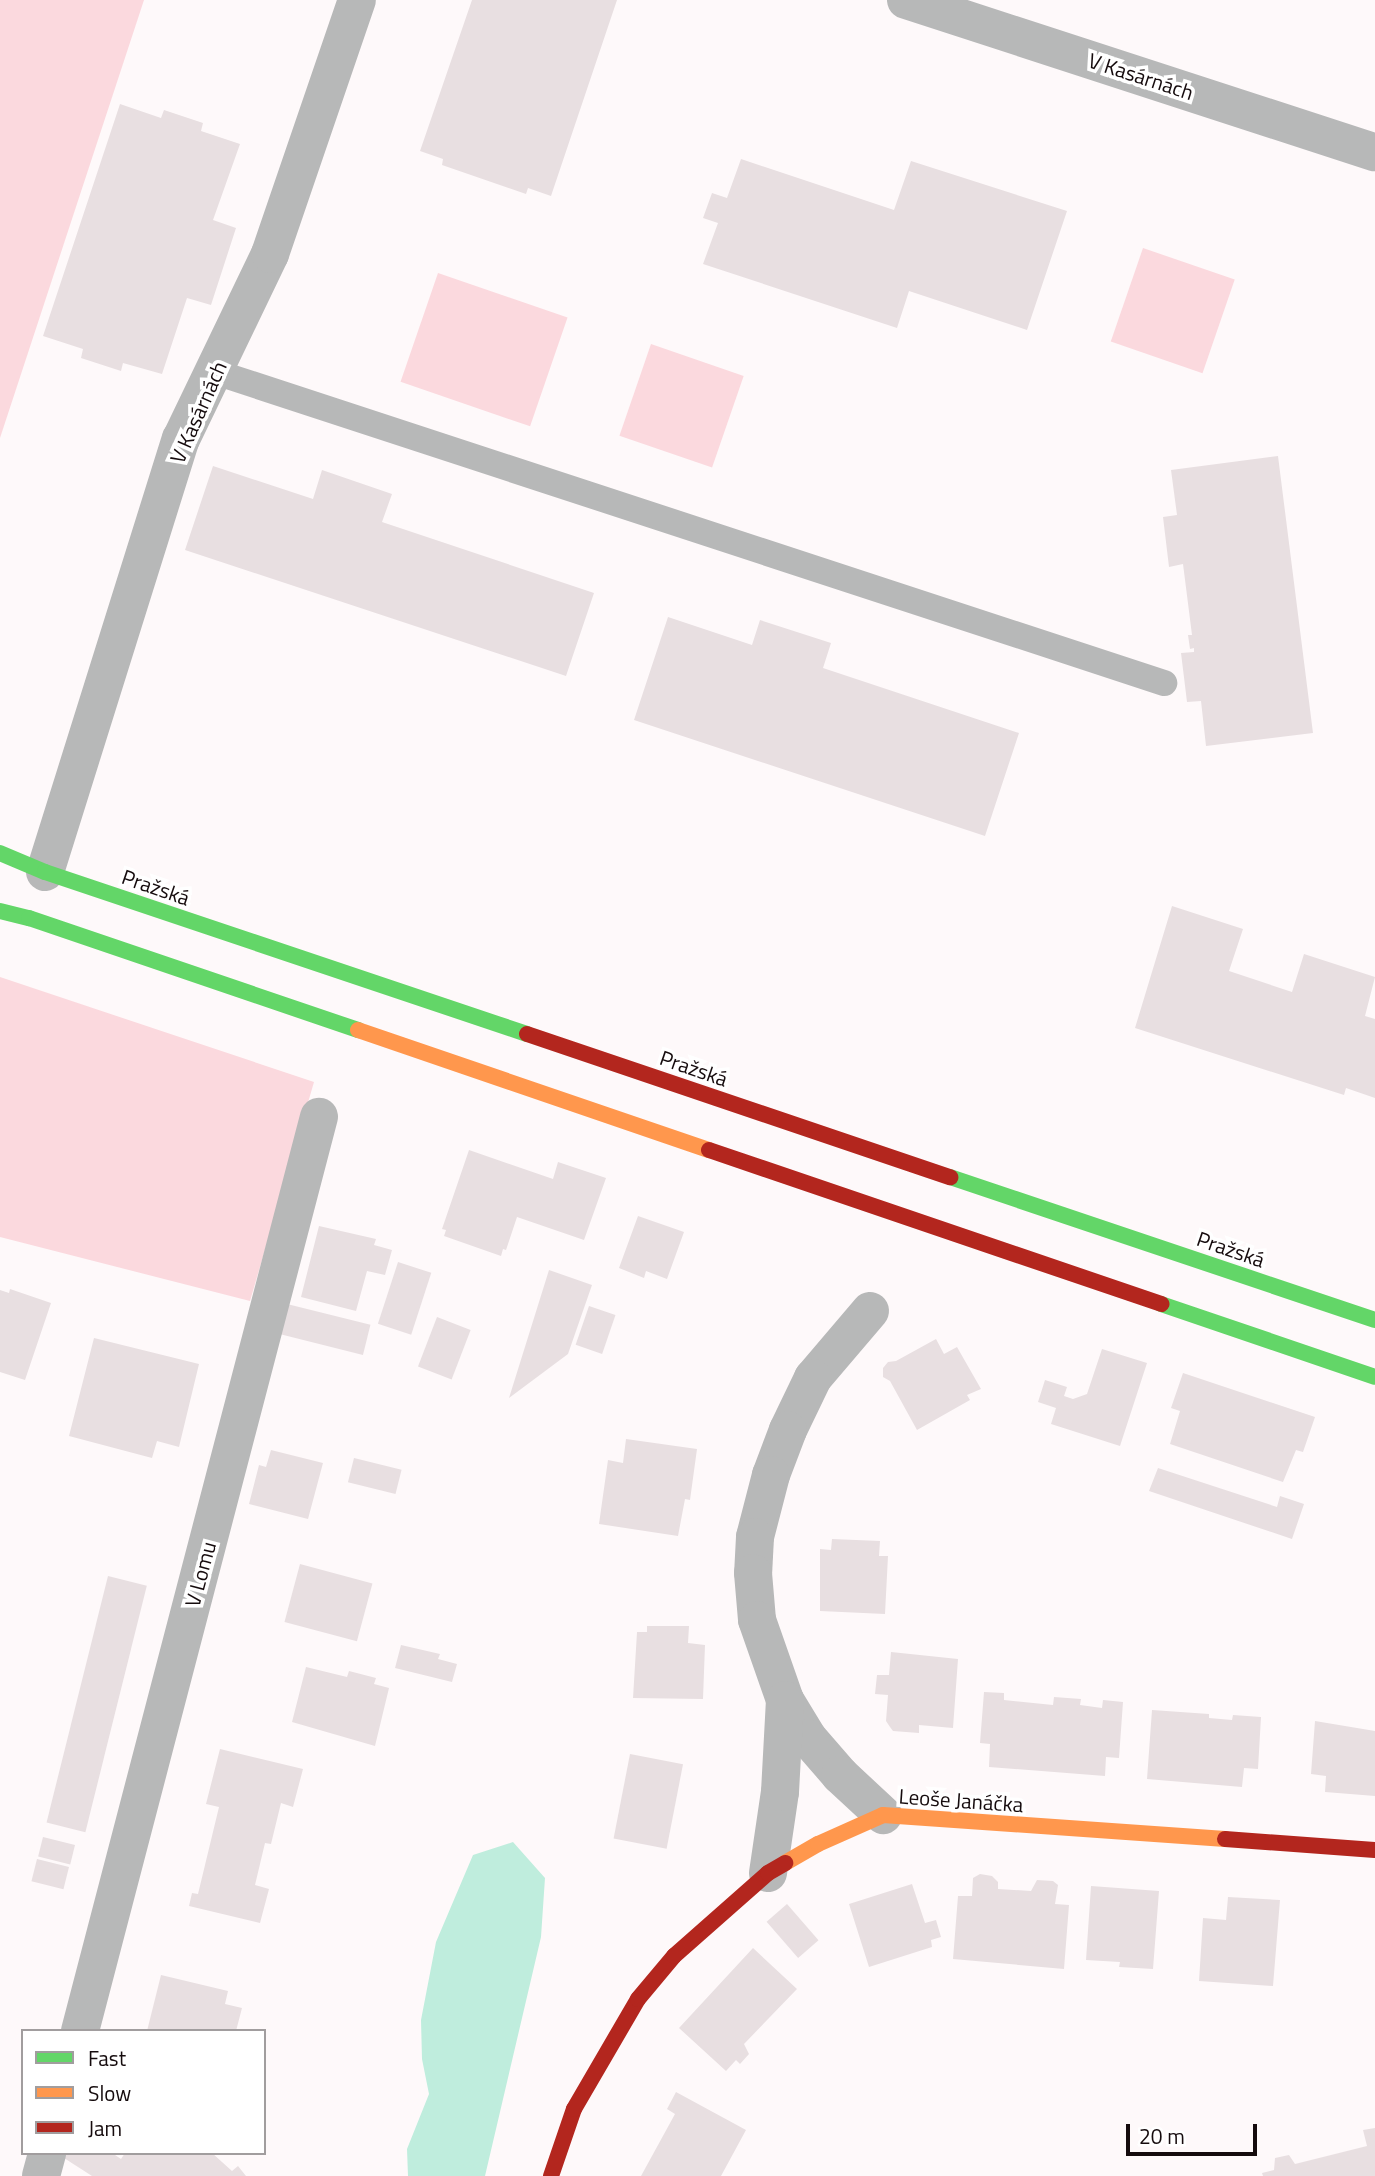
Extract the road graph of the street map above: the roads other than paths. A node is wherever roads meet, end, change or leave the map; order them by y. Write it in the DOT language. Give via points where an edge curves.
graph roads {
  1 [pos="357,0"];
  2 [pos="906,0"];
  3 [pos="1375,152"];
  4 [pos="215,372"];
  5 [pos="1164,683"];
  6 [pos="0,853"];
  7 [pos="45,872"];
  8 [pos="0,911"];
  9 [pos="319,1117"];
  10 [pos="870,1311"];
  11 [pos="1375,1320"];
  12 [pos="1375,1377"];
  13 [pos="785,1700"];
  14 [pos="883,1815"];
  15 [pos="1375,1850"];
  16 [pos="768,1873"];
  17 [pos="81,2029"];
  18 [pos="46,2155"];
  19 [pos="41,2176"];
  20 [pos="551,2176"];
  1 -- 4 [label="street, V Kasárnách" via="286,212"];
  2 -- 3 [label="street, V Kasárnách"];
  4 -- 5 [label="lane"];
  4 -- 7 [label="street, V Kasárnách" via="181,439"];
  6 -- 7 [label="street, Pražská"];
  7 -- 11 [label="street, Pražská"];
  8 -- 12 [label="street"];
  9 -- 17 [label="street, V Lomu"];
  10 -- 13 [label="street" via="813,1378 771,1475 755,1537 757,1620"];
  13 -- 14 [label="street" via="816,1747"];
  13 -- 16 [label="street" via="780,1793"];
  14 -- 15 [label="street, Leoše Janáčka"];
  14 -- 16 [label="street, Leoše Janáčka" via="817,1844"];
  16 -- 20 [label="street, Leoše Janáčka" via="705,1926 638,1999 574,2109"];
  18 -- 19 [label="street"];
}
